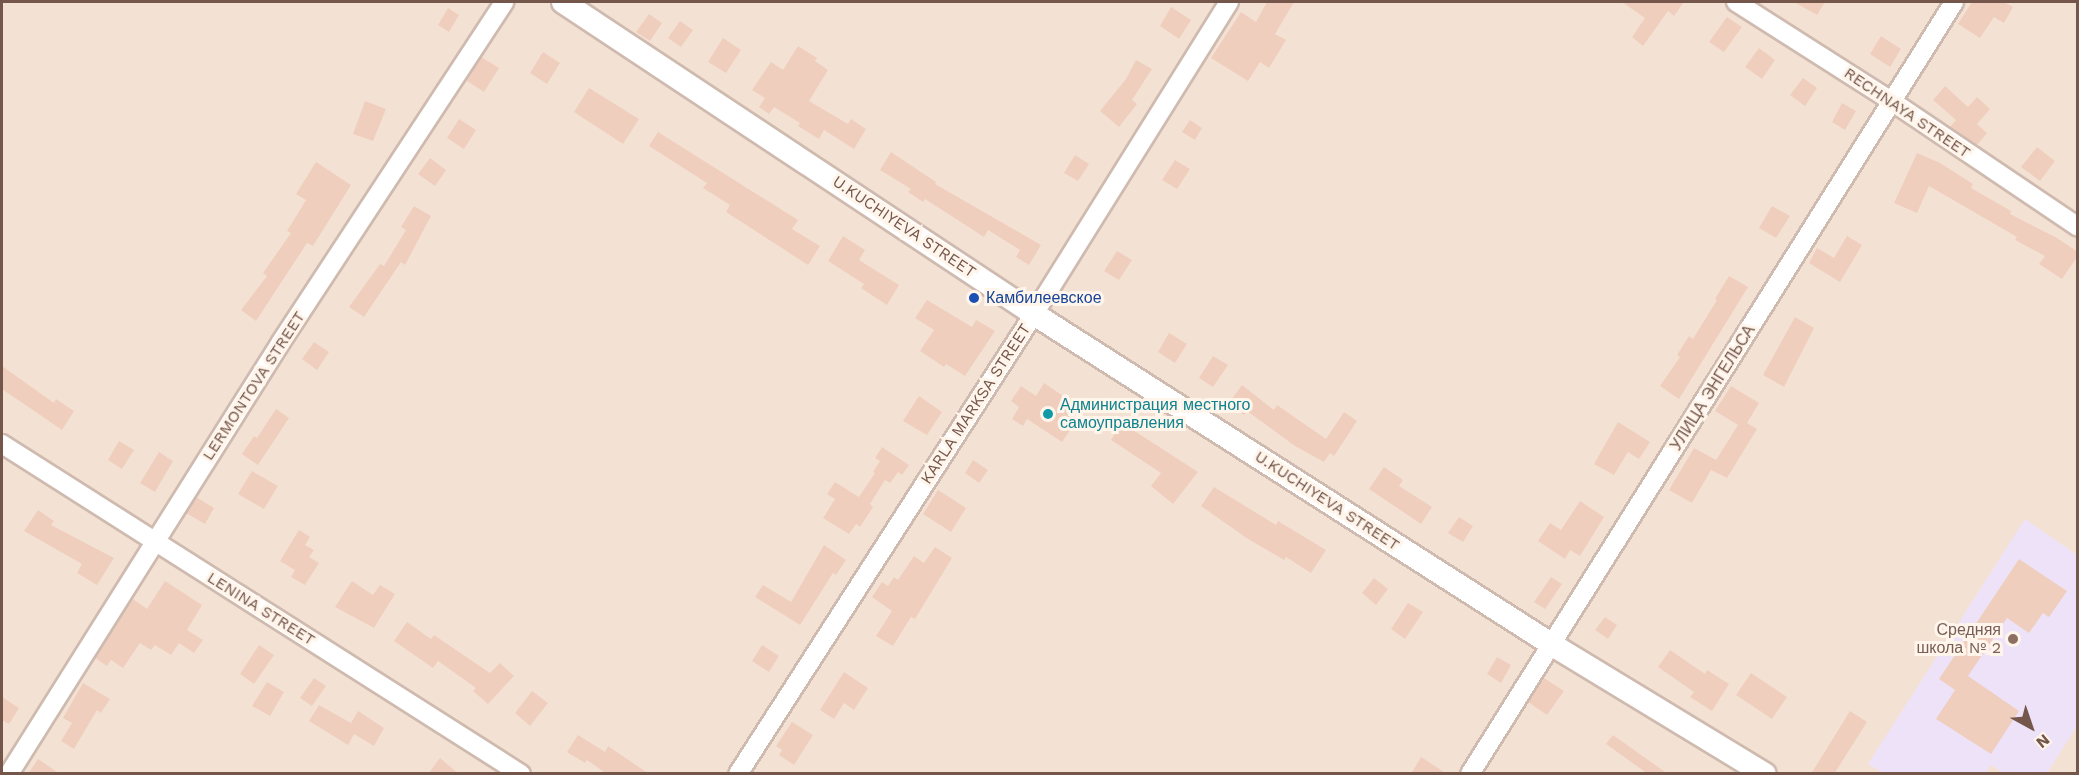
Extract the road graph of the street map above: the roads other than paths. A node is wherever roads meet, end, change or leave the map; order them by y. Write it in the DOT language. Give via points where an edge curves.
graph roads {
  1 [pos="504,2"];
  2 [pos="563,2"];
  3 [pos="1229,2"];
  4 [pos="1736,2"];
  5 [pos="1954,2"];
  6 [pos="1893,102"];
  7 [pos="2078,227"];
  8 [pos="1034,314"];
  9 [pos="2,444"];
  10 [pos="154,542"];
  11 [pos="1551,644"];
  12 [pos="9,774"];
  13 [pos="521,774"];
  14 [pos="738,774"];
  15 [pos="1470,774"];
  16 [pos="1765,774"];
  1 -- 10 [label="street, LERMONTOVA STREET"];
  2 -- 8 [label="street, U.KUCHIYEVA STREET"];
  3 -- 8 [label="street, KARLA MARKSA STREET"];
  4 -- 6 [label="street, RECHNAYA STREET"];
  5 -- 6 [label="street, УЛИЦА ЭНГЕЛЬСА"];
  6 -- 7 [label="street, RECHNAYA STREET"];
  6 -- 11 [label="street, УЛИЦА ЭНГЕЛЬСА"];
  8 -- 11 [label="street, U.KUCHIYEVA STREET"];
  8 -- 14 [label="street, KARLA MARKSA STREET"];
  9 -- 10 [label="street, LENINA STREET"];
  10 -- 12 [label="street, LERMONTOVA STREET"];
  10 -- 13 [label="street, LENINA STREET"];
  11 -- 15 [label="street, УЛИЦА ЭНГЕЛЬСА"];
  11 -- 16 [label="street, U.KUCHIYEVA STREET"];
}
